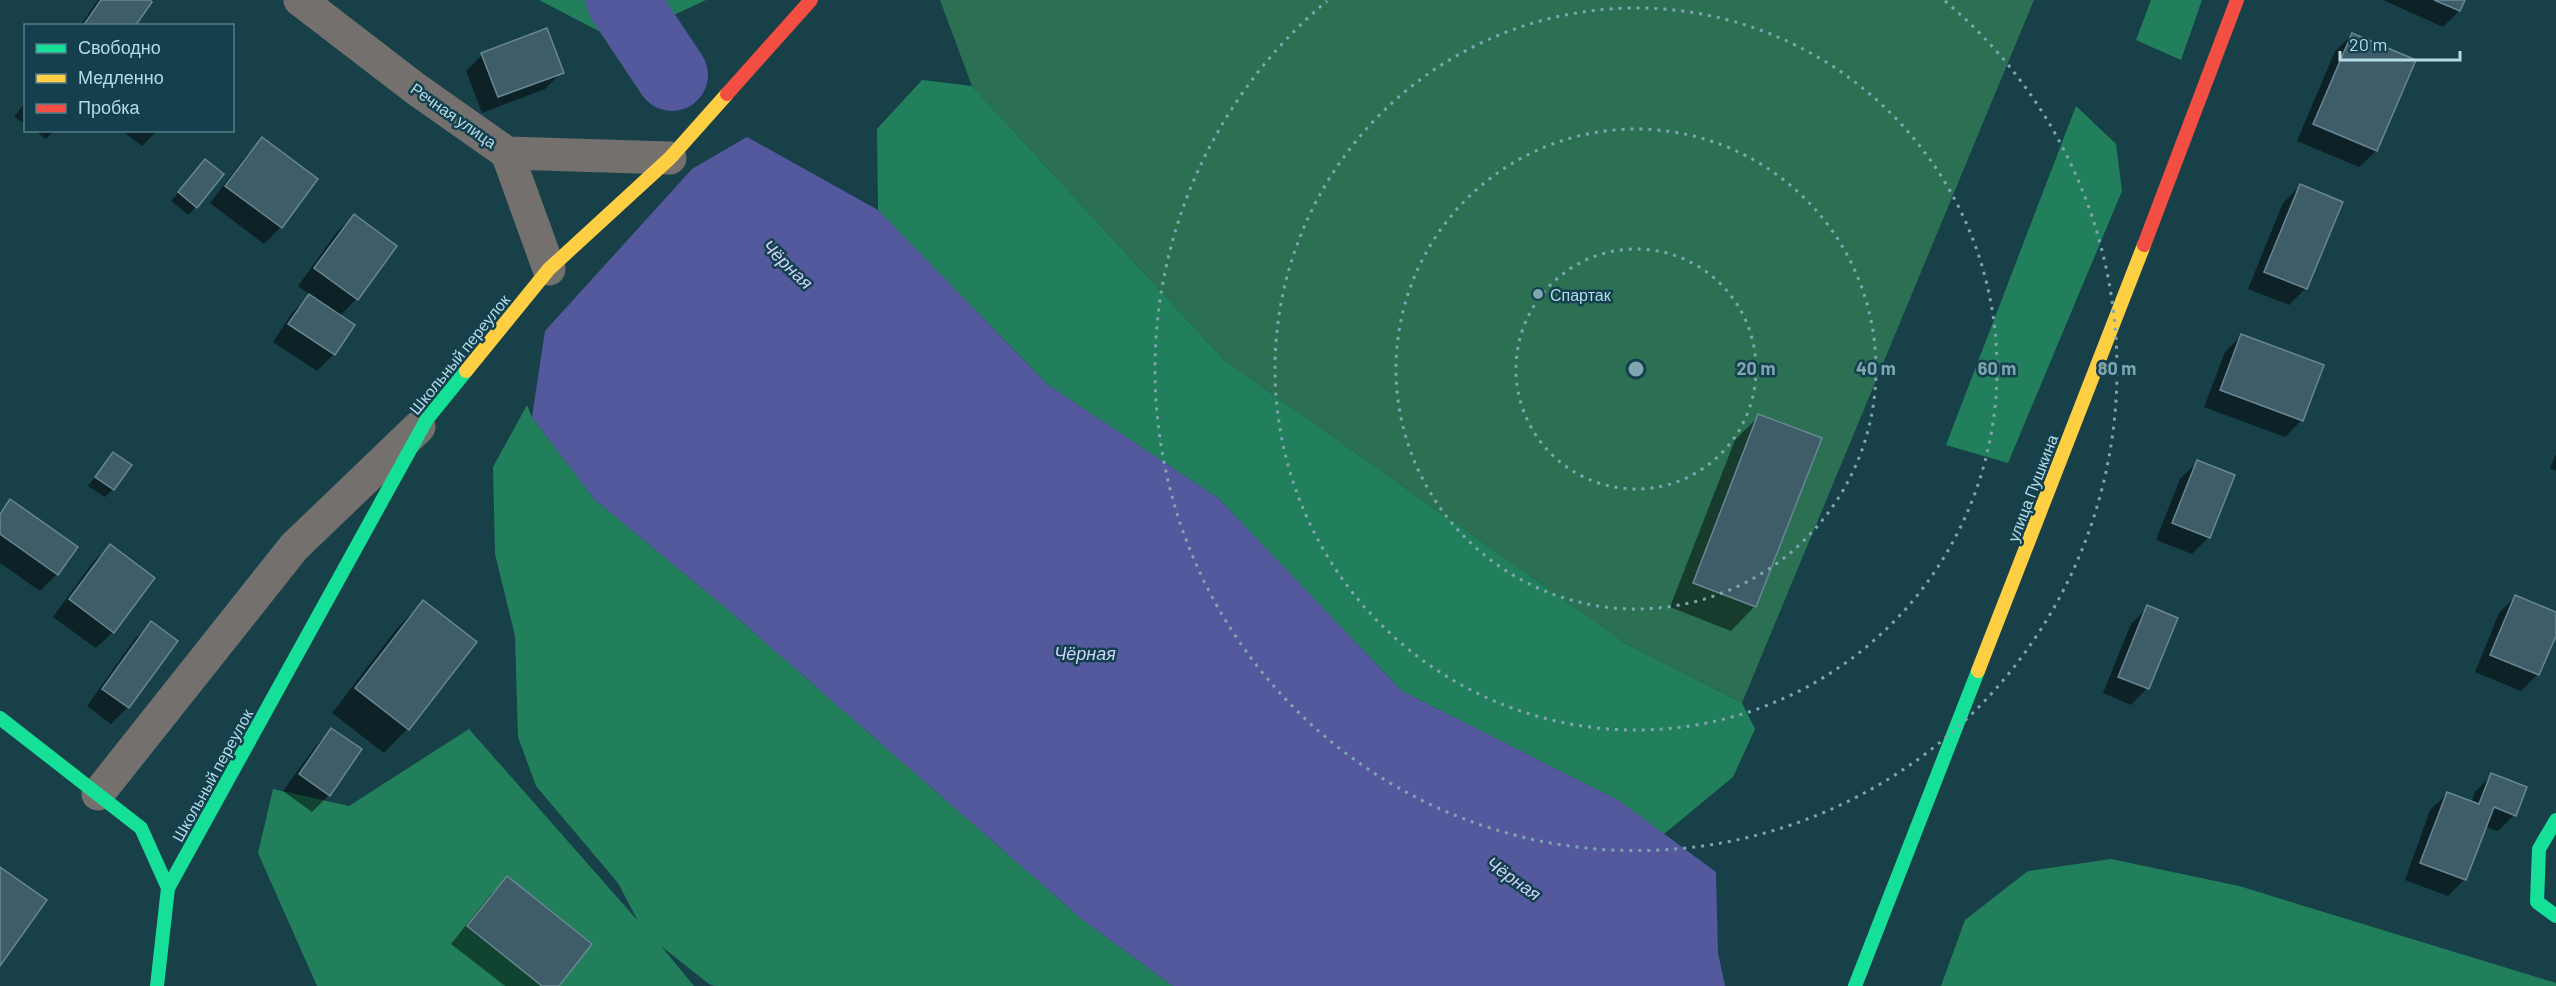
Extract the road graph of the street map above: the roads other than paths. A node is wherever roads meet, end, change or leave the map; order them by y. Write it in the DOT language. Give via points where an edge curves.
graph roads {
  1 [pos="300,0"];
  2 [pos="811,0"];
  3 [pos="2237,0"];
  4 [pos="507,153"];
  5 [pos="670,158"];
  6 [pos="549,269"];
  7 [pos="427,419"];
  8 [pos="0,718"];
  9 [pos="98,794"];
  10 [pos="2556,820"];
  11 [pos="168,888"];
  12 [pos="2556,916"];
  13 [pos="157,986"];
  14 [pos="1855,986"];
  1 -- 4 [label="street, Речная улица"];
  2 -- 5 [label="street, Школьный переулок"];
  3 -- 14 [label="street, улица Пушкина"];
  4 -- 5 [label="street, Речная улица"];
  4 -- 6 [label="street"];
  5 -- 6 [label="street, Школьный переулок"];
  6 -- 7 [label="street, Школьный переулок"];
  7 -- 9 [label="street" via="294,547"];
  7 -- 11 [label="street, Школьный переулок"];
  8 -- 9 [label="street"];
  9 -- 11 [label="street" via="141,828"];
  10 -- 12 [label="street" via="2539,849 2537,902"];
  11 -- 13 [label="street"];
}
